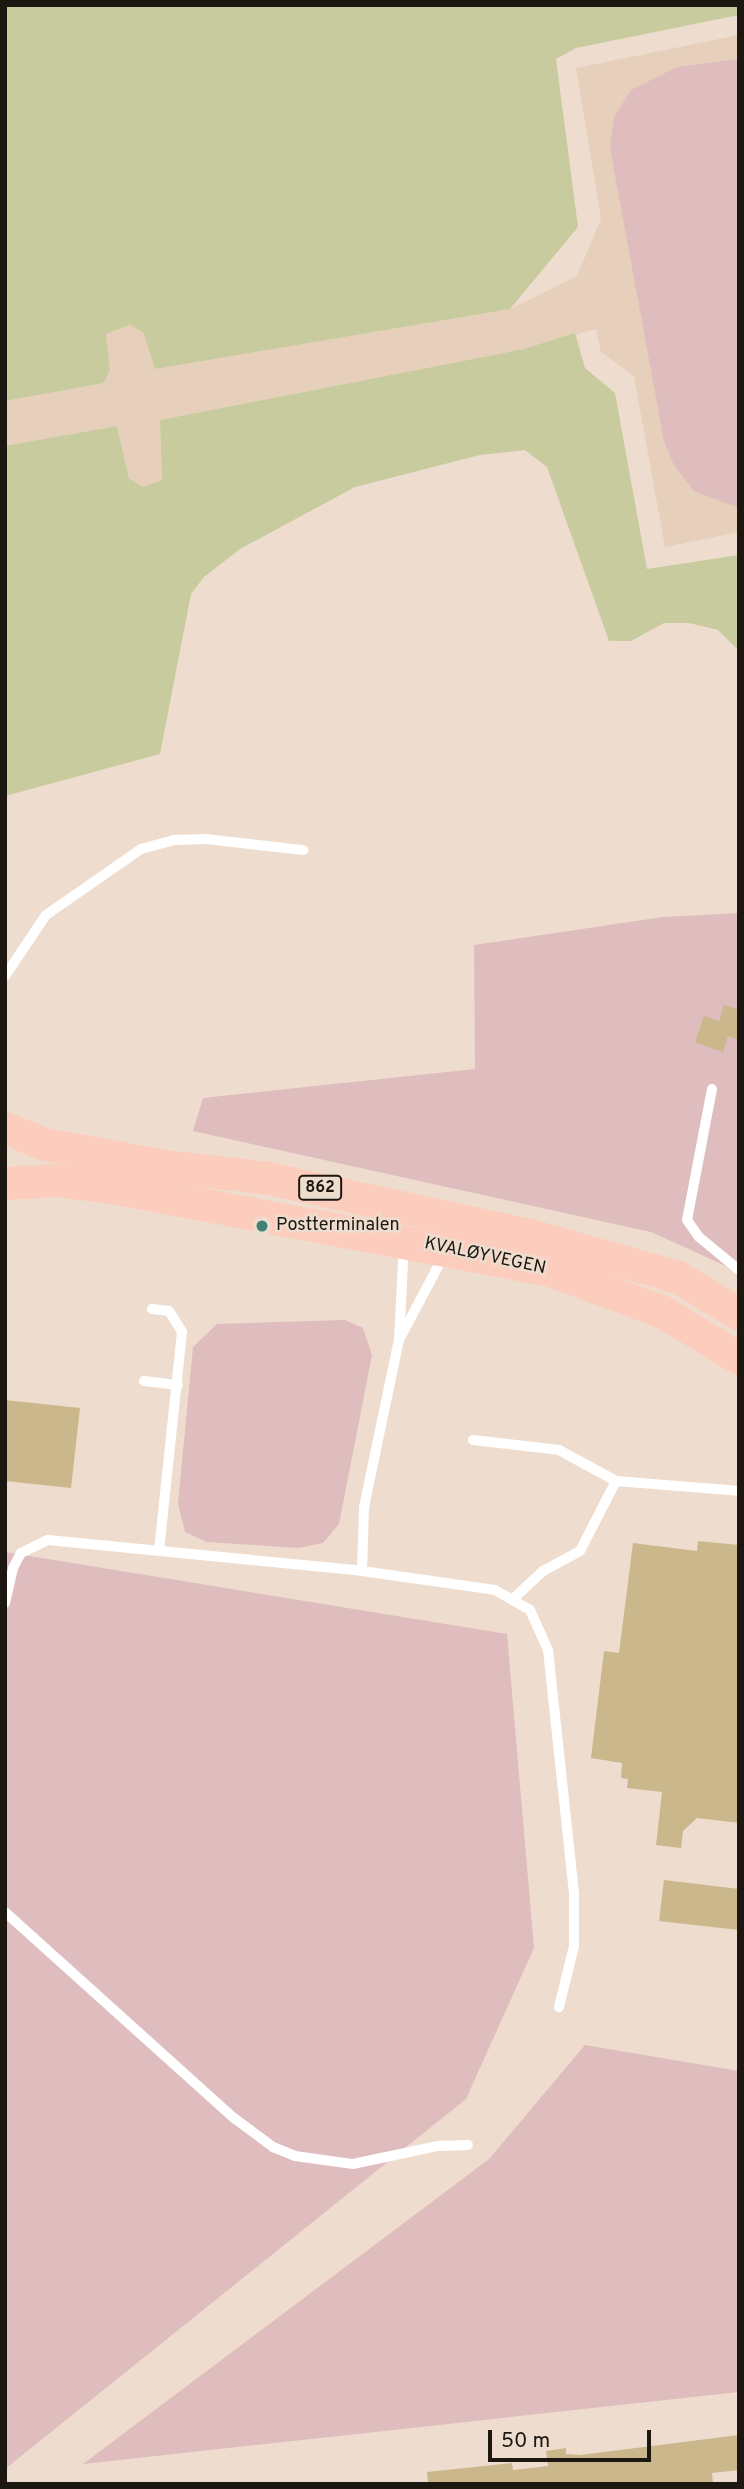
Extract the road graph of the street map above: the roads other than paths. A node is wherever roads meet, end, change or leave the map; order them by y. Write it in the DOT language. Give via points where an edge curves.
graph roads {
  1 [pos="303,849"];
  2 [pos="5,976"];
  3 [pos="712,1089"];
  4 [pos="5,1128"];
  5 [pos="5,1183"];
  6 [pos="427,1231"];
  7 [pos="739,1270"];
  8 [pos="152,1309"];
  9 [pos="739,1314"];
  10 [pos="400,1340"];
  11 [pos="739,1358"];
  12 [pos="144,1381"];
  13 [pos="178,1385"];
  14 [pos="472,1440"];
  15 [pos="616,1481"];
  16 [pos="739,1491"];
  17 [pos="159,1550"];
  18 [pos="362,1572"];
  19 [pos="514,1598"];
  20 [pos="5,1604"];
  21 [pos="5,1912"];
  22 [pos="559,2007"];
  23 [pos="468,2145"];
  1 -- 2 [label="lane" via="206,839 174,840 141,849 46,915"];
  3 -- 7 [label="lane" via="687,1220 699,1237"];
  4 -- 6 [label="main road, KVALØYVEGEN / 862" via="57,1146 165,1166 268,1178"];
  5 -- 6 [label="main road, KVALØYVEGEN / 862" via="55,1180"];
  6 -- 9 [label="main road, KVALØYVEGEN / 862" via="635,1262 678,1277"];
  6 -- 10 [label="lane"];
  6 -- 10 [label="lane"];
  6 -- 11 [label="main road, KVALØYVEGEN / 862" via="624,1294 699,1331"];
  8 -- 13 [label="lane" via="169,1311 178,1321"];
  10 -- 18 [label="lane" via="364,1507"];
  12 -- 13 [label="lane"];
  13 -- 17 [label="lane"];
  14 -- 15 [label="lane" via="559,1450"];
  15 -- 16 [label="lane"];
  15 -- 19 [label="lane" via="580,1551 543,1571"];
  17 -- 18 [label="lane"];
  17 -- 20 [label="lane" via="72,1540 34,1544 22,1552 13,1568"];
  18 -- 19 [label="lane" via="495,1590"];
  19 -- 22 [label="lane" via="530,1610 540,1627 553,1682 575,1923 571,1967"];
  21 -- 23 [label="lane" via="234,2118 273,2147 304,2158 353,2164 438,2146"];
}
